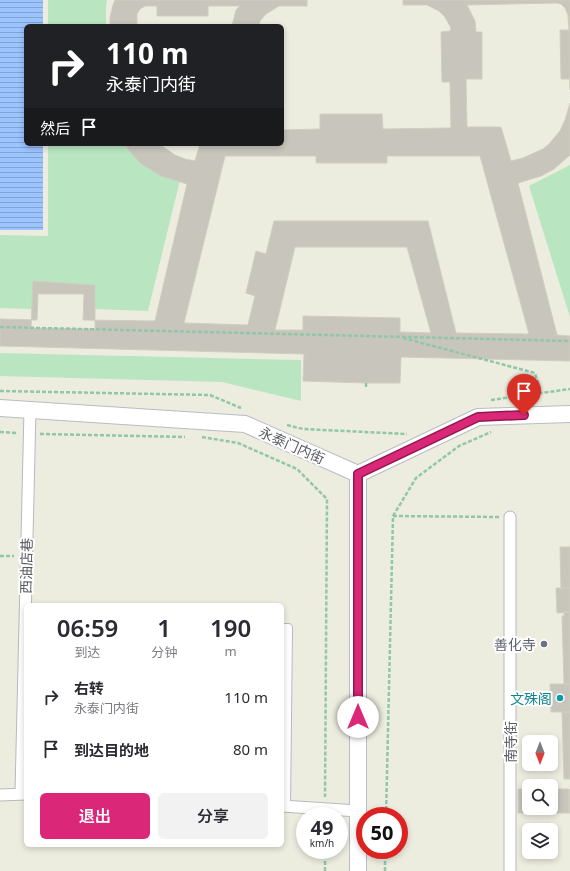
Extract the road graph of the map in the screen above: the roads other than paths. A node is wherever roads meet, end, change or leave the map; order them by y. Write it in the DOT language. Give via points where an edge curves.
graph roads {
  1 [pos="0,408"];
  2 [pos="30,410"];
  3 [pos="570,414"];
  4 [pos="358,474"];
  5 [pos="510,518"];
  6 [pos="26,603"];
  7 [pos="285,628"];
  8 [pos="24,714"];
  9 [pos="23,794"];
  10 [pos="0,795"];
  11 [pos="284,807"];
  12 [pos="358,807"];
  13 [pos="356,811"];
  14 [pos="358,859"];
  15 [pos="358,871"];
  16 [pos="510,871"];
  1 -- 2 [label="main road, 永泰门内街"];
  2 -- 4 [label="main road, 永泰门内街" via="245,424"];
  2 -- 6 [label="street, 西油店巷"];
  3 -- 4 [label="main road" via="478,417"];
  4 -- 12 [label="main road"];
  5 -- 16 [label="street, 南寺街"];
  7 -- 11 [label="street"];
  8 -- 9 [label="street, 西油店巷"];
  9 -- 10 [label="street"];
  11 -- 13 [label="street"];
  14 -- 15 [label="main road"];
}
